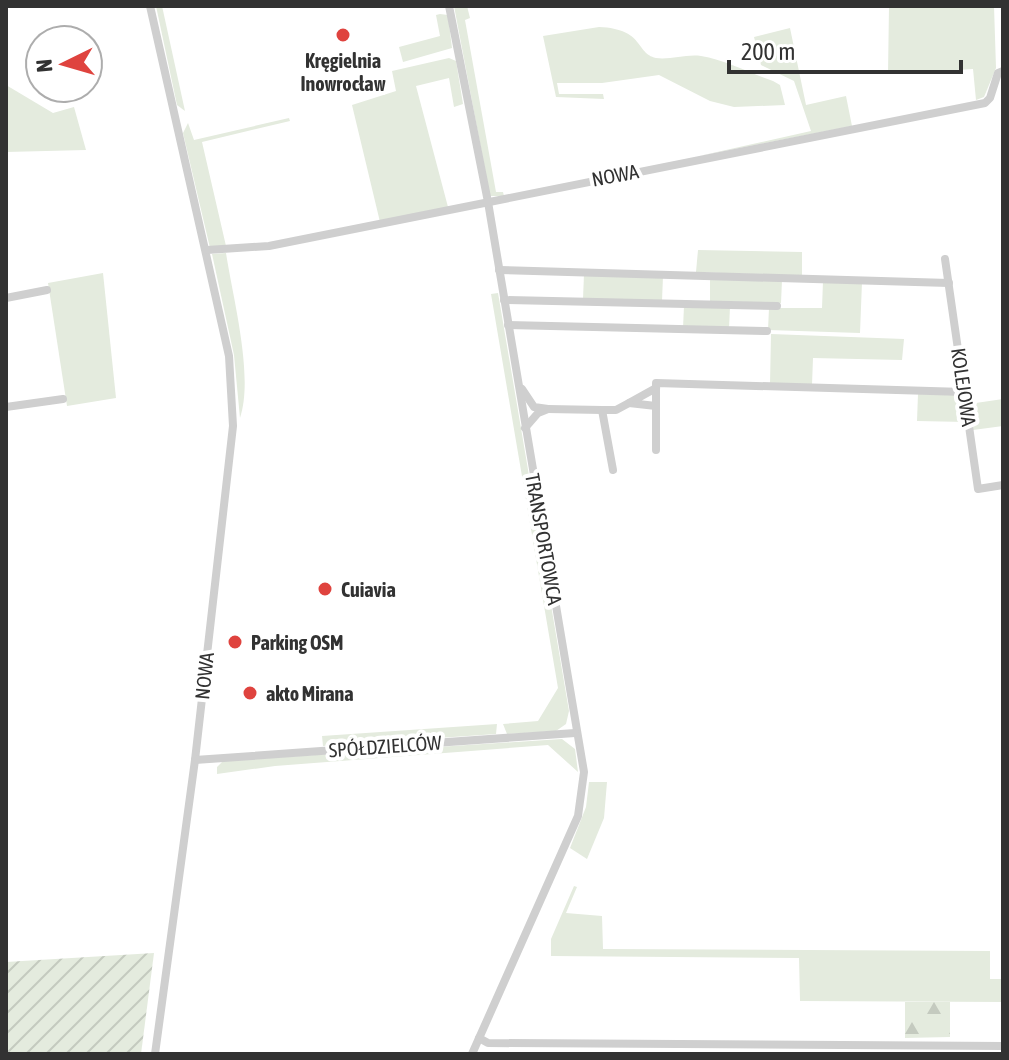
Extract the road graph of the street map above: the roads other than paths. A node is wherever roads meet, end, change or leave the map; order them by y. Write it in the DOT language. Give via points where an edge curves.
graph roads {
  1 [pos="150,6"];
  2 [pos="449,6"];
  3 [pos="1003,71"];
  4 [pos="488,202"];
  5 [pos="207,250"];
  6 [pos="945,259"];
  7 [pos="499,270"];
  8 [pos="949,283"];
  9 [pos="47,290"];
  10 [pos="6,298"];
  11 [pos="504,300"];
  12 [pos="777,306"];
  13 [pos="508,325"];
  14 [pos="767,331"];
  15 [pos="517,379"];
  16 [pos="656,388"];
  17 [pos="964,392"];
  18 [pos="63,399"];
  19 [pos="629,403"];
  20 [pos="656,406"];
  21 [pos="6,407"];
  22 [pos="548,409"];
  23 [pos="602,410"];
  24 [pos="525,428"];
  25 [pos="656,450"];
  26 [pos="613,470"];
  27 [pos="1003,485"];
  28 [pos="575,733"];
  29 [pos="195,760"];
  30 [pos="479,1038"];
  31 [pos="1003,1046"];
  32 [pos="155,1054"];
  33 [pos="472,1054"];
  1 -- 5 [label="street, NOWA"];
  2 -- 4 [label="street, TRANSPORTOWCA"];
  3 -- 4 [label="street, NOWA" via="985,103"];
  4 -- 5 [label="street, NOWA" via="269,246"];
  4 -- 7 [label="street, TRANSPORTOWCA"];
  5 -- 29 [label="street, NOWA" via="229,356 233,426"];
  6 -- 8 [label="street, KOLEJOWA"];
  7 -- 8 [label="street"];
  7 -- 11 [label="street, TRANSPORTOWCA"];
  8 -- 17 [label="street, KOLEJOWA"];
  9 -- 10 [label="street"];
  11 -- 12 [label="street"];
  11 -- 13 [label="street, TRANSPORTOWCA"];
  13 -- 14 [label="street"];
  13 -- 15 [label="street, TRANSPORTOWCA"];
  15 -- 22 [label="street" via="534,407"];
  15 -- 24 [label="street, TRANSPORTOWCA"];
  16 -- 17 [label="street" via="656,383"];
  16 -- 19 [label="street"];
  16 -- 20 [label="street"];
  17 -- 27 [label="street, KOLEJOWA" via="978,489"];
  18 -- 21 [label="street"];
  19 -- 20 [label="street"];
  19 -- 23 [label="street"];
  20 -- 25 [label="street"];
  22 -- 23 [label="street"];
  22 -- 24 [label="street"];
  23 -- 26 [label="street"];
  24 -- 28 [label="street, TRANSPORTOWCA"];
  28 -- 29 [label="street, SPÓŁDZIELCÓW"];
  28 -- 30 [label="street, TRANSPORTOWCA" via="584,772 580,810"];
  29 -- 32 [label="street, NOWA"];
  30 -- 31 [label="street" via="488,1043"];
  30 -- 33 [label="street, TRANSPORTOWCA"];
}
